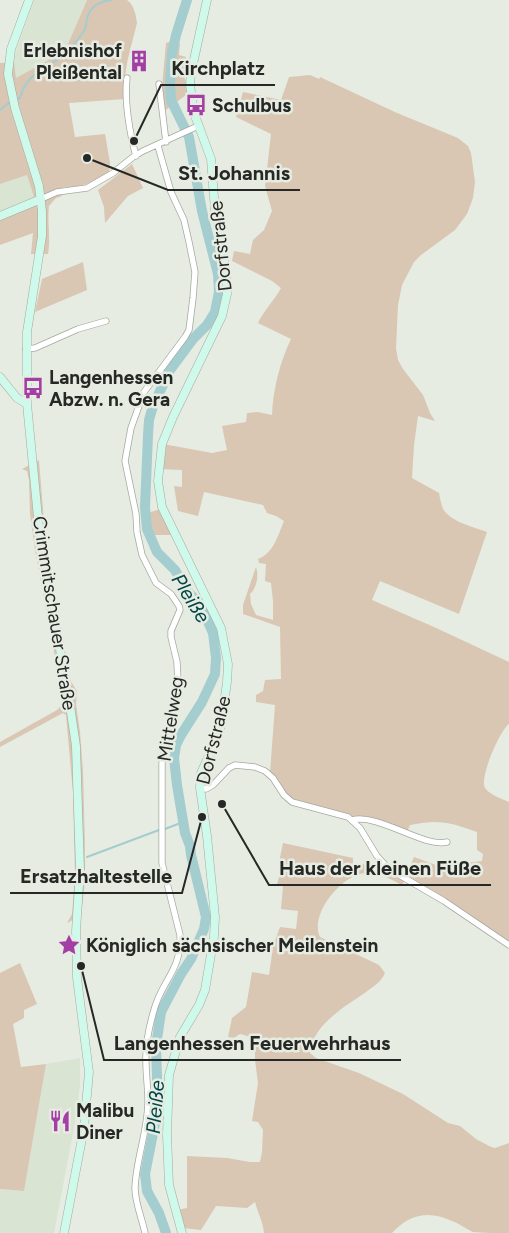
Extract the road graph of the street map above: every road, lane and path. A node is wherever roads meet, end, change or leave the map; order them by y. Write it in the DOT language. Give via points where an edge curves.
graph roads {
  1 [pos="29,0"];
  2 [pos="207,0"];
  3 [pos="127,78"];
  4 [pos="159,84"];
  5 [pos="195,128"];
  6 [pos="166,142"];
  7 [pos="158,146"];
  8 [pos="136,156"];
  9 [pos="41,199"];
  10 [pos="0,216"];
  11 [pos="106,321"];
  12 [pos="26,349"];
  13 [pos="0,377"];
  14 [pos="27,404"];
  15 [pos="200,788"];
  16 [pos="352,820"];
  17 [pos="447,842"];
  18 [pos="509,945"];
  19 [pos="64,1233"];
  20 [pos="145,1233"];
  21 [pos="182,1233"];
  1 -- 9 [label="street, Crimmitschauer Straße" via="9,58 8,74"];
  2 -- 5 [label="street, Dorfstraße" via="191,72"];
  3 -- 8 [label="street" via="128,112"];
  4 -- 6 [label="street"];
  5 -- 6 [label="street"];
  5 -- 15 [label="street, Dorfstraße" via="209,149 214,210 226,271 227,294 222,316 162,444 158,481 162,507 216,617 228,664 219,734 201,773"];
  6 -- 7 [label="street"];
  7 -- 8 [label="street"];
  7 -- 20 [label="street, Mittelweg" via="171,192 184,220 195,284 188,330 144,392 125,455 142,555 156,583 171,594 180,610 171,637 178,683 162,763 162,863 181,947 177,963 160,993 146,1045 147,1108 135,1189"];
  8 -- 9 [label="street" via="87,188 57,192"];
  9 -- 10 [label="street"];
  9 -- 12 [label="street, Crimmitschauer Straße" via="42,236"];
  11 -- 12 [label="street"];
  12 -- 14 [label="street, Crimmitschauer Straße"];
  13 -- 14 [label="street" via="17,398"];
  14 -- 19 [label="street, Crimmitschauer Straße" via="40,538 70,705 78,780 80,870 76,953 89,1086"];
  15 -- 16 [label="street" via="213,785 232,766 255,767 270,774 292,802"];
  15 -- 21 [label="street, Dorfstraße" via="215,923 205,990 180,1037 169,1075 168,1185"];
  16 -- 17 [label="street" via="383,824 436,842"];
  16 -- 18 [label="street" via="389,869"];
}
